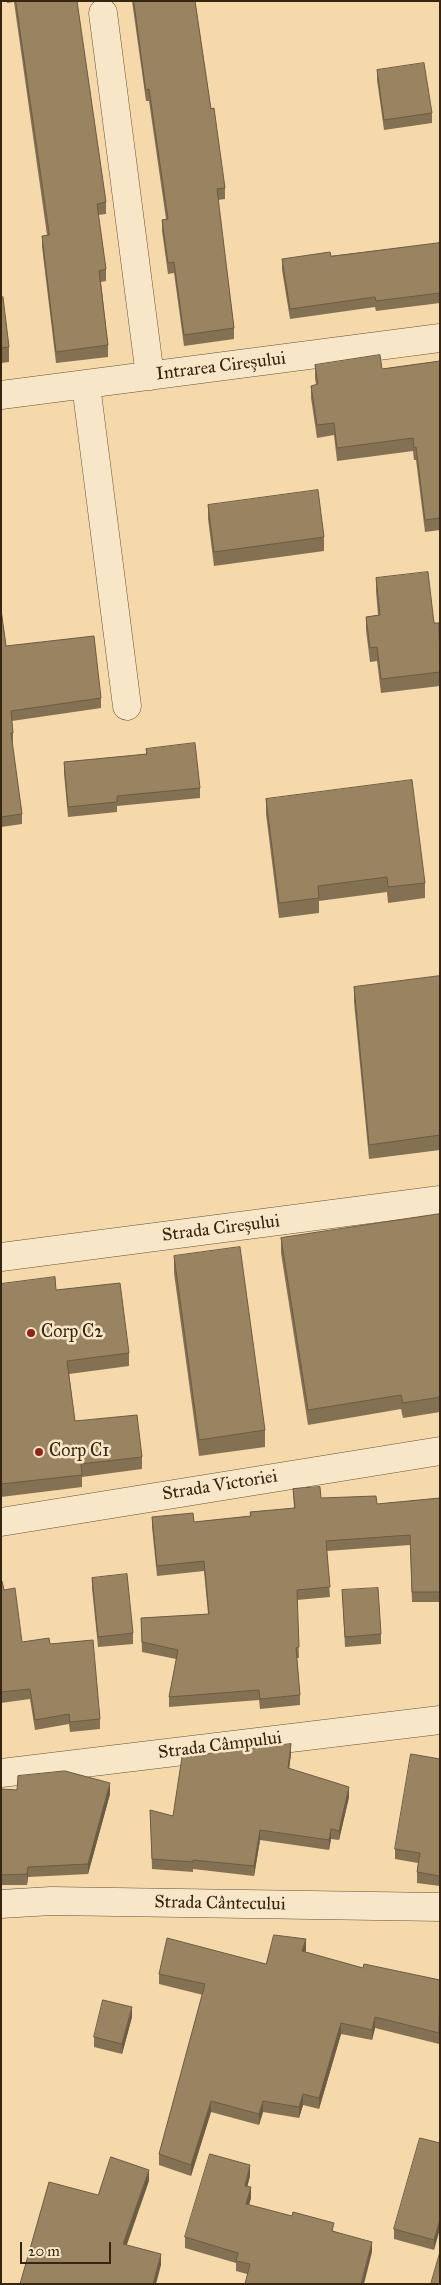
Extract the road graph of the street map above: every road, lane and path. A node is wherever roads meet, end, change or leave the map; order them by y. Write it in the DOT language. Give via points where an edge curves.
graph roads {
  1 [pos="103,13"];
  2 [pos="440,338"];
  3 [pos="150,376"];
  4 [pos="86,385"];
  5 [pos="1,395"];
  6 [pos="127,706"];
  7 [pos="440,1200"];
  8 [pos="1,1257"];
  9 [pos="440,1451"];
  10 [pos="1,1522"];
  11 [pos="440,1720"];
  12 [pos="1,1773"];
  13 [pos="1,1904"];
  14 [pos="440,1907"];
  1 -- 3 [label="street"];
  2 -- 3 [label="street, Intrarea Cireșului"];
  3 -- 4 [label="street, Intrarea Cireșului"];
  4 -- 5 [label="street, Intrarea Cireșului"];
  4 -- 6 [label="street"];
  7 -- 8 [label="street, Strada Cireșului"];
  9 -- 10 [label="street, Strada Victoriei"];
  11 -- 12 [label="street, Strada Câmpului"];
  13 -- 14 [label="street, Strada Cântecului" via="51,1901"];
}
